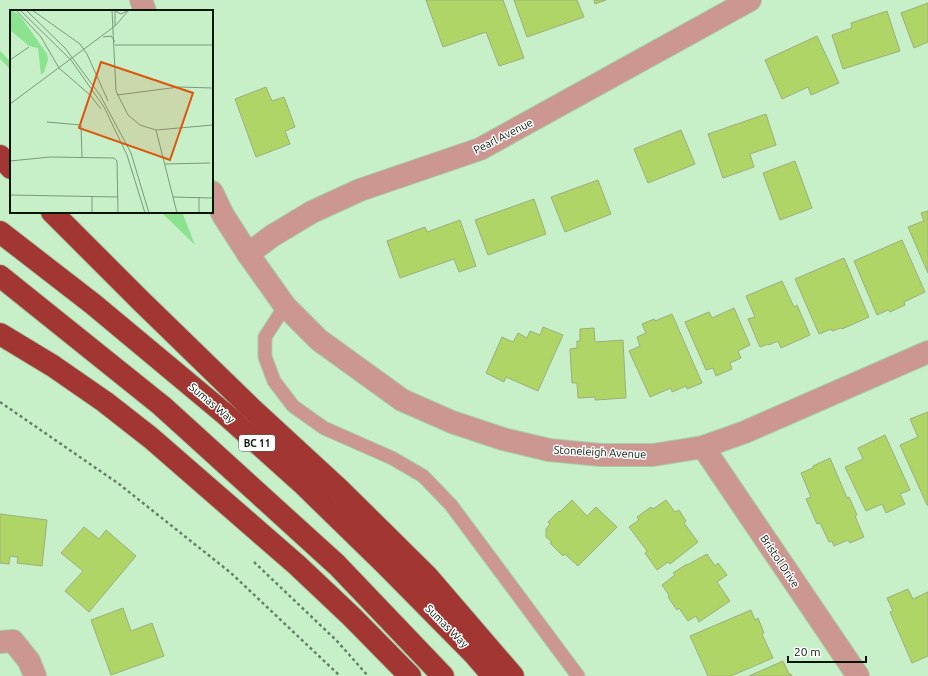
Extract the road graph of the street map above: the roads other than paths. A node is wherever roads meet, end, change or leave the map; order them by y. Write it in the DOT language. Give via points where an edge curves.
graph roads {
  1 [pos="141,0"];
  2 [pos="750,0"];
  3 [pos="145,10"];
  4 [pos="0,156"];
  5 [pos="10,167"];
  6 [pos="213,194"];
  7 [pos="53,213"];
  8 [pos="0,232"];
  9 [pos="248,254"];
  10 [pos="0,276"];
  11 [pos="285,306"];
  12 [pos="0,334"];
  13 [pos="928,352"];
  14 [pos="703,447"];
  15 [pos="0,642"];
  16 [pos="35,676"];
  17 [pos="410,676"];
  18 [pos="443,676"];
  19 [pos="493,676"];
  20 [pos="513,676"];
  21 [pos="578,676"];
  22 [pos="858,676"];
  1 -- 3 [label="street"];
  2 -- 9 [label="street, Pearl Avenue" via="480,149 360,190 312,212"];
  4 -- 5 [label="highway"];
  6 -- 9 [label="street, Stoneleigh Avenue"];
  7 -- 20 [label="highway" via="186,346 339,489 427,576"];
  8 -- 19 [label="highway, Sumas Way / BC 11" via="93,304 261,446 385,564"];
  9 -- 11 [label="street, Stoneleigh Avenue"];
  10 -- 18 [label="highway" via="162,406 291,522 337,565"];
  11 -- 14 [label="street, Stoneleigh Avenue" via="319,340 402,400 452,422 503,439 549,450 653,455"];
  11 -- 21 [label="lane" via="265,338 265,357 274,381 293,406 324,428 392,458 423,476 451,505"];
  12 -- 17 [label="highway" via="53,366 151,438 298,565"];
  13 -- 14 [label="street, Stoneleigh Avenue" via="744,432"];
  14 -- 22 [label="street, Bristol Drive"];
  15 -- 16 [label="street" via="13,641 29,661"];
}
